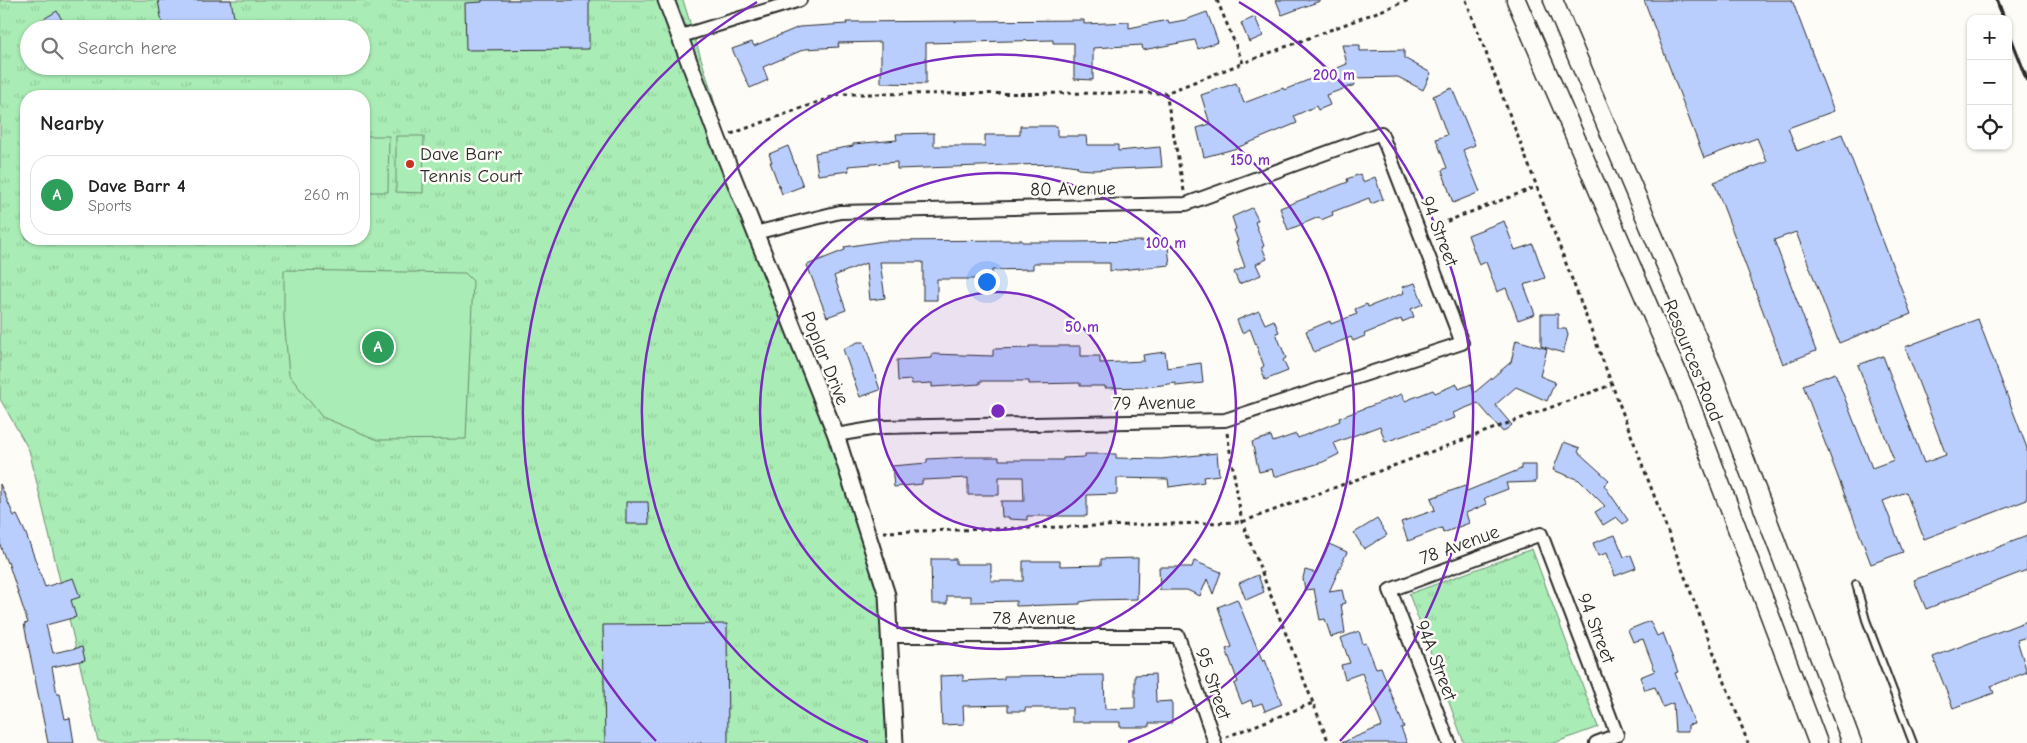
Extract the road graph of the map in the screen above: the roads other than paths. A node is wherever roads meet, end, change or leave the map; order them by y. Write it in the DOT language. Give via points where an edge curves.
graph roads {
  1 [pos="666,0"];
  2 [pos="800,0"];
  3 [pos="1516,0"];
  4 [pos="1553,0"];
  5 [pos="678,37"];
  6 [pos="1382,133"];
  7 [pos="754,233"];
  8 [pos="1462,343"];
  9 [pos="836,435"];
  10 [pos="1541,534"];
  11 [pos="1856,584"];
  12 [pos="1390,590"];
  13 [pos="891,636"];
  14 [pos="1178,636"];
  15 [pos="1215,742"];
  16 [pos="895,743"];
  17 [pos="1449,743"];
  18 [pos="1596,743"];
  19 [pos="1818,743"];
  20 [pos="1852,743"];
  21 [pos="1913,743"];
  1 -- 5 [label="street, Poplar Drive"];
  2 -- 5 [label="street"];
  3 -- 19 [label="main road, Resources Road" via="1686,393"];
  4 -- 20 [label="main road, Resources Road" via="1714,378"];
  5 -- 7 [label="street, Poplar Drive"];
  6 -- 7 [label="street, 80 Avenue" via="1186,204 840,212"];
  6 -- 8 [label="street, 94 Street"];
  7 -- 9 [label="street, Poplar Drive"];
  8 -- 9 [label="street, 79 Avenue" via="1225,420 883,427"];
  9 -- 13 [label="street, Poplar Drive" via="887,595"];
  10 -- 12 [label="street, 78 Avenue"];
  10 -- 18 [label="street, 94 Street" via="1617,735"];
  11 -- 21 [label="lane" via="1866,620"];
  12 -- 17 [label="street, 94A Street"];
  13 -- 14 [label="street, 78 Avenue"];
  13 -- 16 [label="street, Poplar Drive"];
  14 -- 15 [label="street, 95 Street"];
}
